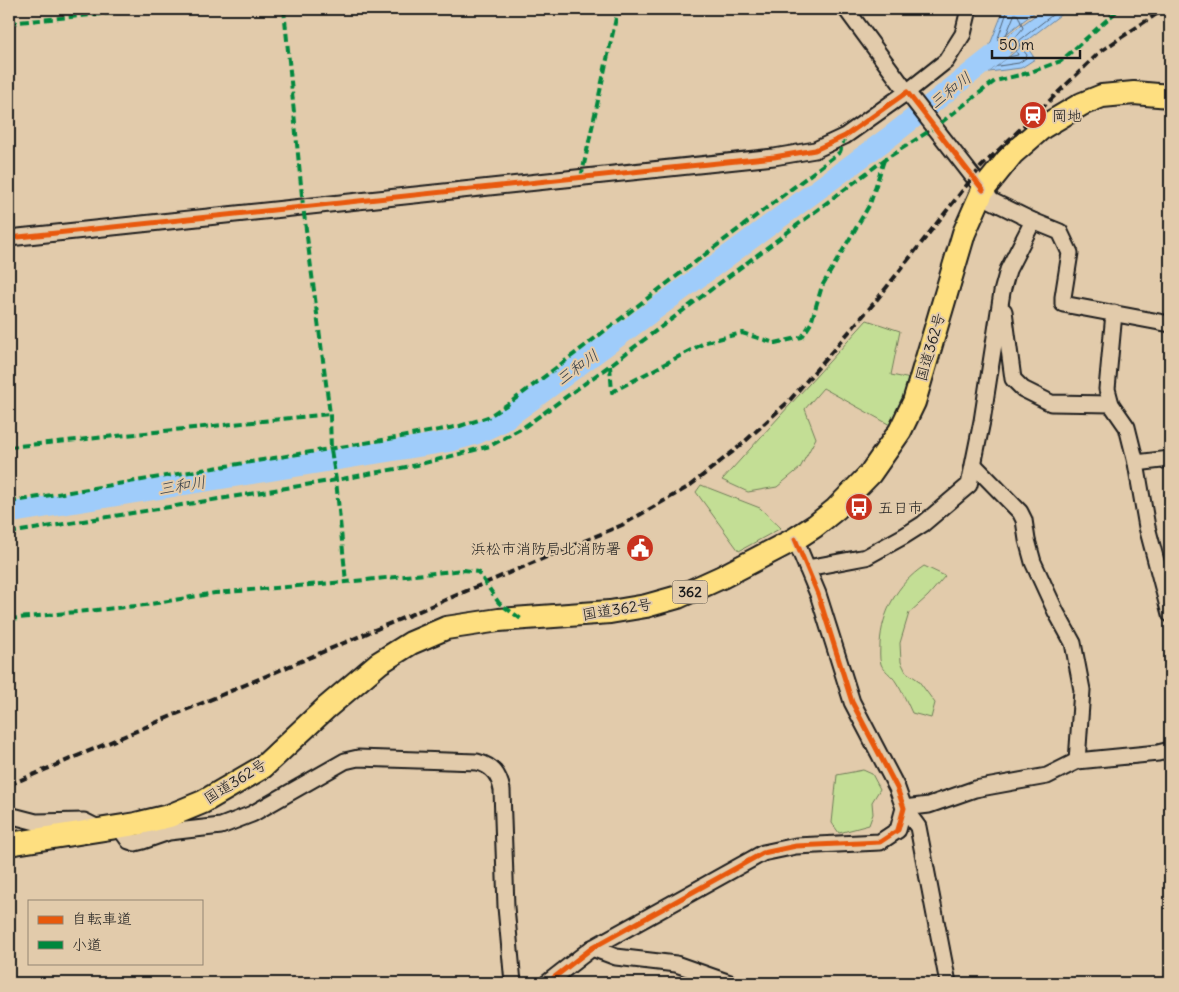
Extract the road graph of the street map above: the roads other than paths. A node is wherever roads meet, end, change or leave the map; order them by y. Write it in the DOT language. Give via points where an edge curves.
graph roads {
  1 [pos="846,9"];
  2 [pos="969,9"];
  3 [pos="910,96"];
  4 [pos="1170,96"];
  5 [pos="983,190"];
  6 [pos="1032,221"];
  7 [pos="9,238"];
  8 [pos="1002,292"];
  9 [pos="1114,313"];
  10 [pos="1170,324"];
  11 [pos="1111,404"];
  12 [pos="1170,459"];
  13 [pos="1136,463"];
  14 [pos="974,465"];
  15 [pos="795,539"];
  16 [pos="808,568"];
  17 [pos="1170,614"];
  18 [pos="1170,750"];
  19 [pos="1077,761"];
  20 [pos="904,808"];
  21 [pos="9,816"];
  22 [pos="109,828"];
  23 [pos="9,844"];
  24 [pos="592,948"];
  25 [pos="513,983"];
  26 [pos="547,983"];
  27 [pos="730,983"];
  28 [pos="948,983"];
  1 -- 3 [label="street"];
  2 -- 3 [label="street" via="963,34 946,61"];
  3 -- 5 [label="street"];
  3 -- 7 [label="street" via="845,136 815,150 774,157"];
  4 -- 5 [label="highway, 国道362号 / 362" via="1134,92 1102,96 1082,104 1044,127 1012,154"];
  5 -- 6 [label="street" via="992,200"];
  5 -- 15 [label="highway, 国道362号 / 362" via="964,233 914,402 900,431 870,474 836,509"];
  6 -- 8 [label="street" via="1008,270"];
  6 -- 9 [label="street" via="1060,232 1070,253 1063,304"];
  8 -- 11 [label="street" via="1012,379 1023,389 1051,403"];
  8 -- 14 [label="street"];
  9 -- 10 [label="street"];
  9 -- 11 [label="street" via="1107,389"];
  11 -- 13 [label="street" via="1126,427"];
  12 -- 13 [label="street"];
  13 -- 17 [label="street" via="1147,527"];
  14 -- 16 [label="street" via="968,485 904,536 866,557"];
  14 -- 19 [label="street" via="1020,512 1033,562 1073,643 1082,690"];
  15 -- 16 [label="street"];
  15 -- 22 [label="highway, 国道362号 / 362" via="678,597 646,606 446,628 411,643 379,663 263,767 203,802 169,816"];
  16 -- 20 [label="street" via="852,702 897,788"];
  18 -- 19 [label="street"];
  19 -- 20 [label="street" via="1047,776 975,789 929,805"];
  20 -- 24 [label="street" via="898,830 880,842 796,846 763,853"];
  20 -- 28 [label="street" via="918,827"];
  21 -- 22 [label="street" via="36,822 84,821"];
  22 -- 23 [label="highway, 国道362号 / 362"];
  22 -- 25 [label="street" via="135,843 169,832 221,826 252,814 345,761 358,758 487,764 499,778 502,790 506,907"];
  24 -- 26 [label="street"];
  24 -- 27 [label="street" via="616,956 676,964"];
}
